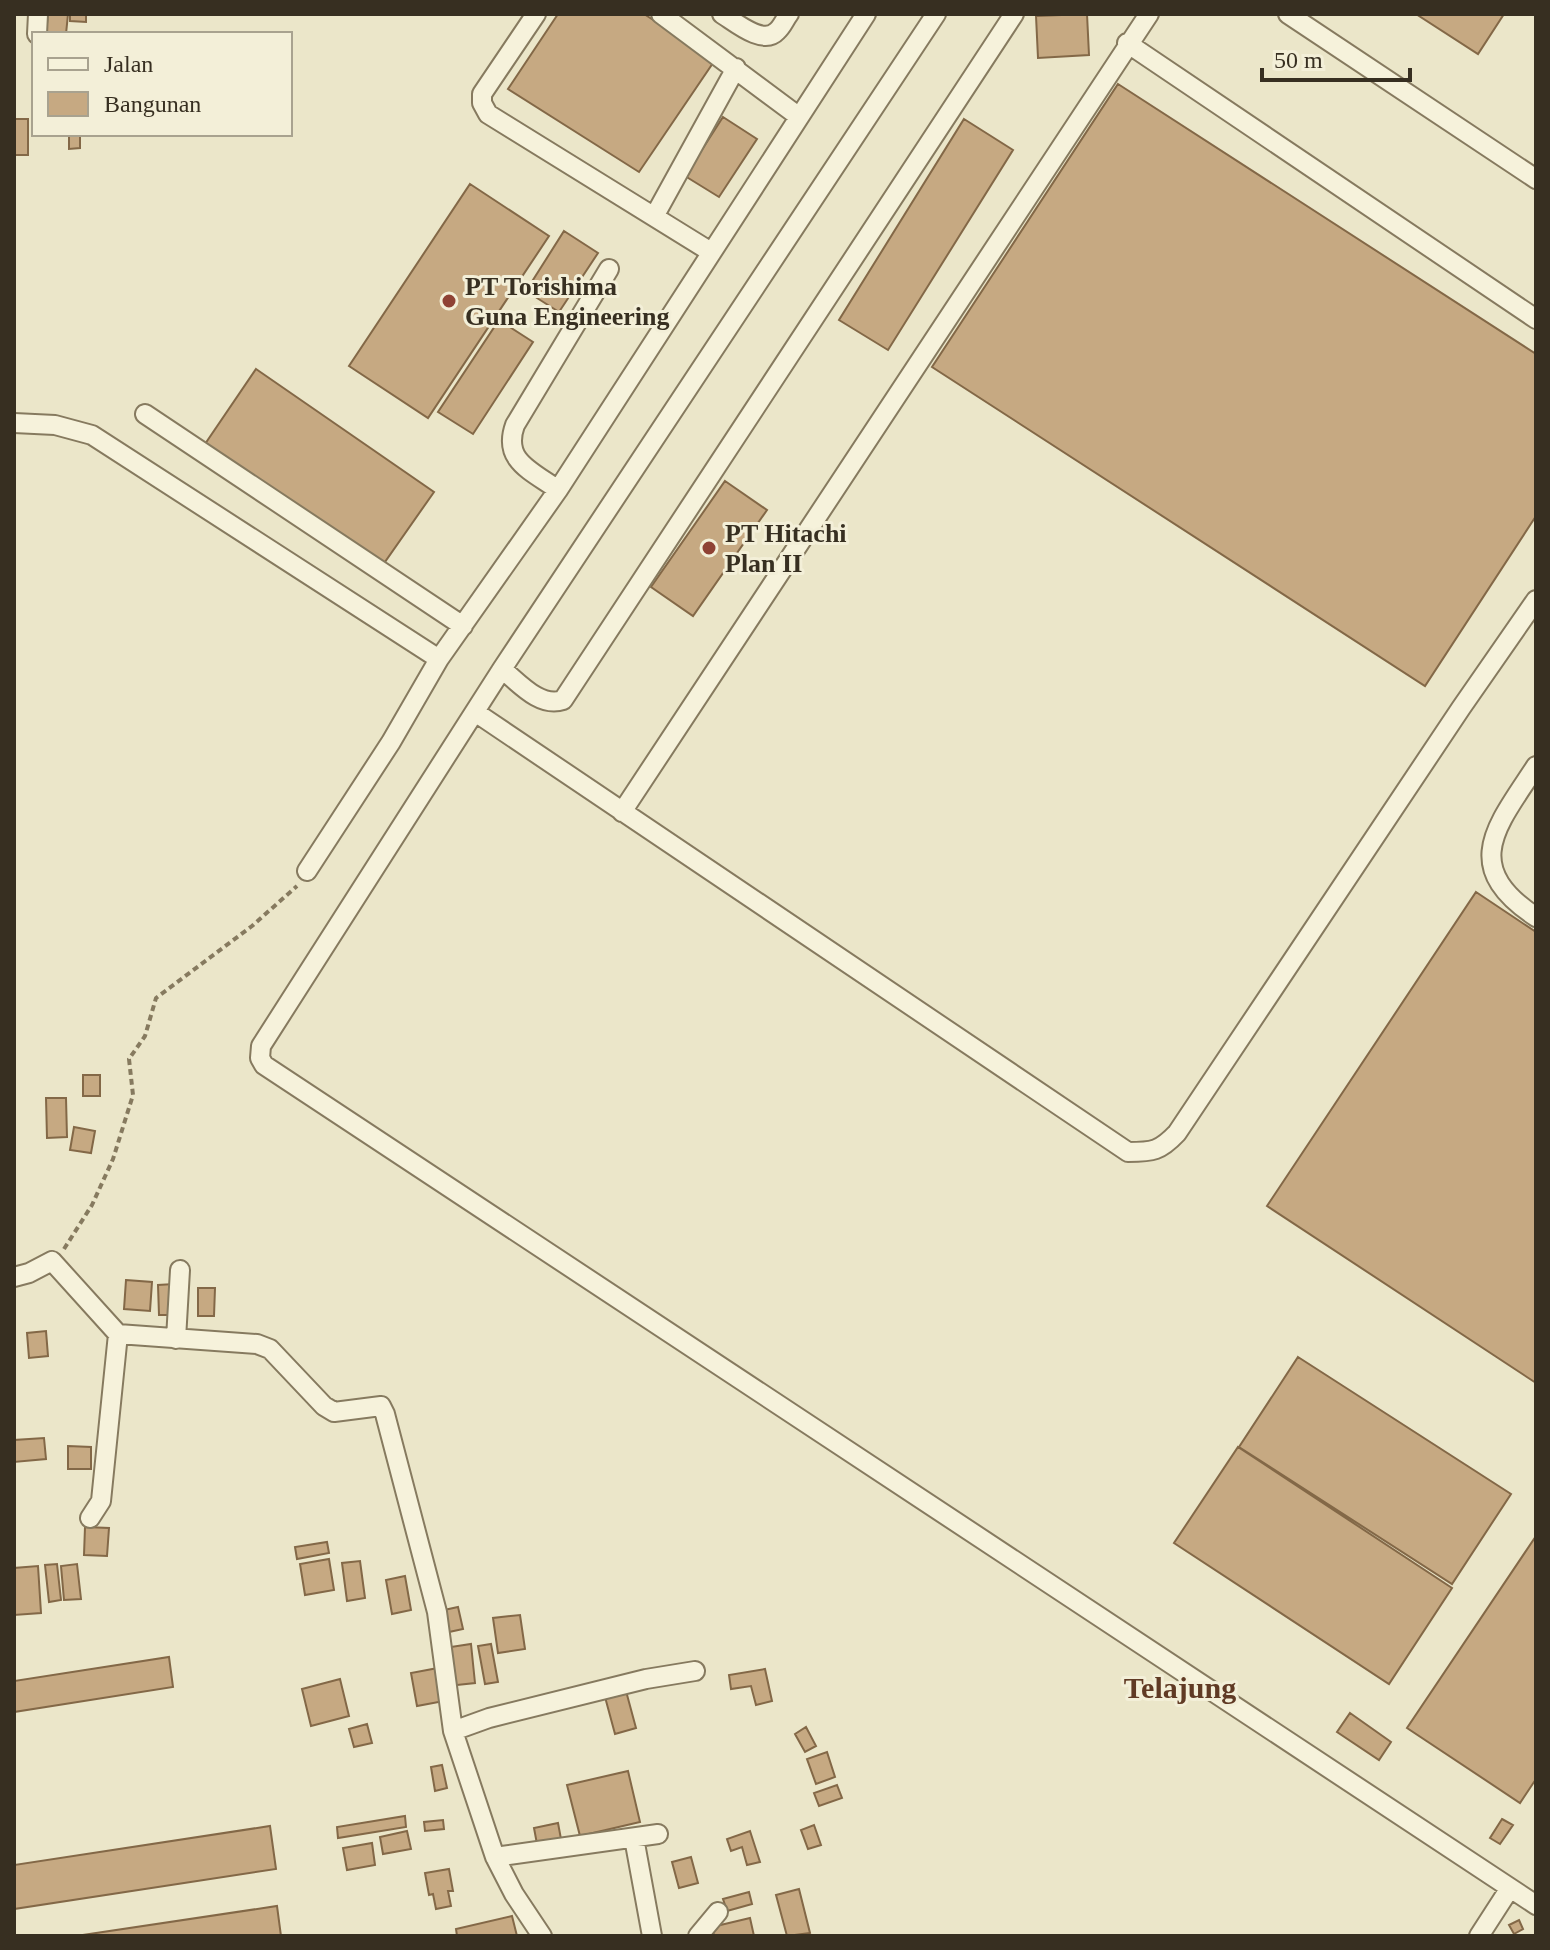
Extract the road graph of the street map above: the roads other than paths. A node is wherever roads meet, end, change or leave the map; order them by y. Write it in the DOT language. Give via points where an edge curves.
graph roads {
  1 [pos="536,14"];
  2 [pos="661,14"];
  3 [pos="722,14"];
  4 [pos="789,14"];
  5 [pos="866,14"];
  6 [pos="936,14"];
  7 [pos="1014,14"];
  8 [pos="1149,14"];
  9 [pos="1288,14"];
  10 [pos="1127,43"];
  11 [pos="736,68"];
  12 [pos="798,116"];
  13 [pos="1536,179"];
  14 [pos="655,215"];
  15 [pos="711,252"];
  16 [pos="609,269"];
  17 [pos="1536,319"];
  18 [pos="145,414"];
  19 [pos="14,423"];
  20 [pos="558,490"];
  21 [pos="1536,600"];
  22 [pos="463,626"];
  23 [pos="439,659"];
  24 [pos="502,669"];
  25 [pos="475,712"];
  26 [pos="1536,766"];
  27 [pos="622,812"];
  28 [pos="307,871"];
  29 [pos="1536,917"];
  30 [pos="180,1270"];
  31 [pos="14,1277"];
  32 [pos="118,1334"];
  33 [pos="176,1339"];
  34 [pos="90,1518"];
  35 [pos="695,1671"];
  36 [pos="453,1731"];
  37 [pos="658,1834"];
  38 [pos="634,1838"];
  39 [pos="495,1857"];
  40 [pos="1510,1888"];
  41 [pos="1536,1905"];
  42 [pos="718,1912"];
  43 [pos="542,1936"];
  44 [pos="651,1936"];
  45 [pos="698,1936"];
  46 [pos="1479,1936"];
  1 -- 14 [label="street" via="482,94 483,108"];
  2 -- 11 [label="street"];
  3 -- 4 [label="street" via="747,30 771,36"];
  5 -- 12 [label="street"];
  6 -- 24 [label="street"];
  7 -- 24 [label="street" via="563,700 542,701"];
  8 -- 10 [label="street"];
  9 -- 13 [label="street"];
  10 -- 17 [label="street"];
  10 -- 27 [label="street"];
  11 -- 12 [label="street"];
  11 -- 14 [label="street"];
  12 -- 15 [label="street"];
  14 -- 15 [label="street"];
  15 -- 20 [label="street"];
  16 -- 20 [label="street" via="510,438 517,459"];
  18 -- 22 [label="street"];
  19 -- 23 [label="street" via="55,425 92,435"];
  20 -- 22 [label="street"];
  21 -- 27 [label="street" via="1163,1148 1128,1152"];
  22 -- 23 [label="street"];
  23 -- 28 [label="street"];
  24 -- 25 [label="street"];
  25 -- 27 [label="street"];
  25 -- 40 [label="street" via="261,1046 264,1065"];
  26 -- 29 [label="street" via="1492,841 1498,882 1512,901"];
  30 -- 33 [label="street"];
  31 -- 32 [label="street" via="52,1261"];
  32 -- 33 [label="street"];
  32 -- 34 [label="street" via="101,1501"];
  33 -- 36 [label="street" via="257,1344 270,1349 334,1412 381,1406 437,1612"];
  35 -- 36 [label="street" via="503,1714"];
  36 -- 39 [label="street"];
  37 -- 38 [label="street"];
  38 -- 39 [label="street"];
  38 -- 44 [label="street"];
  39 -- 43 [label="street"];
  40 -- 41 [label="street"];
  40 -- 46 [label="street"];
  42 -- 45 [label="street"];
}
